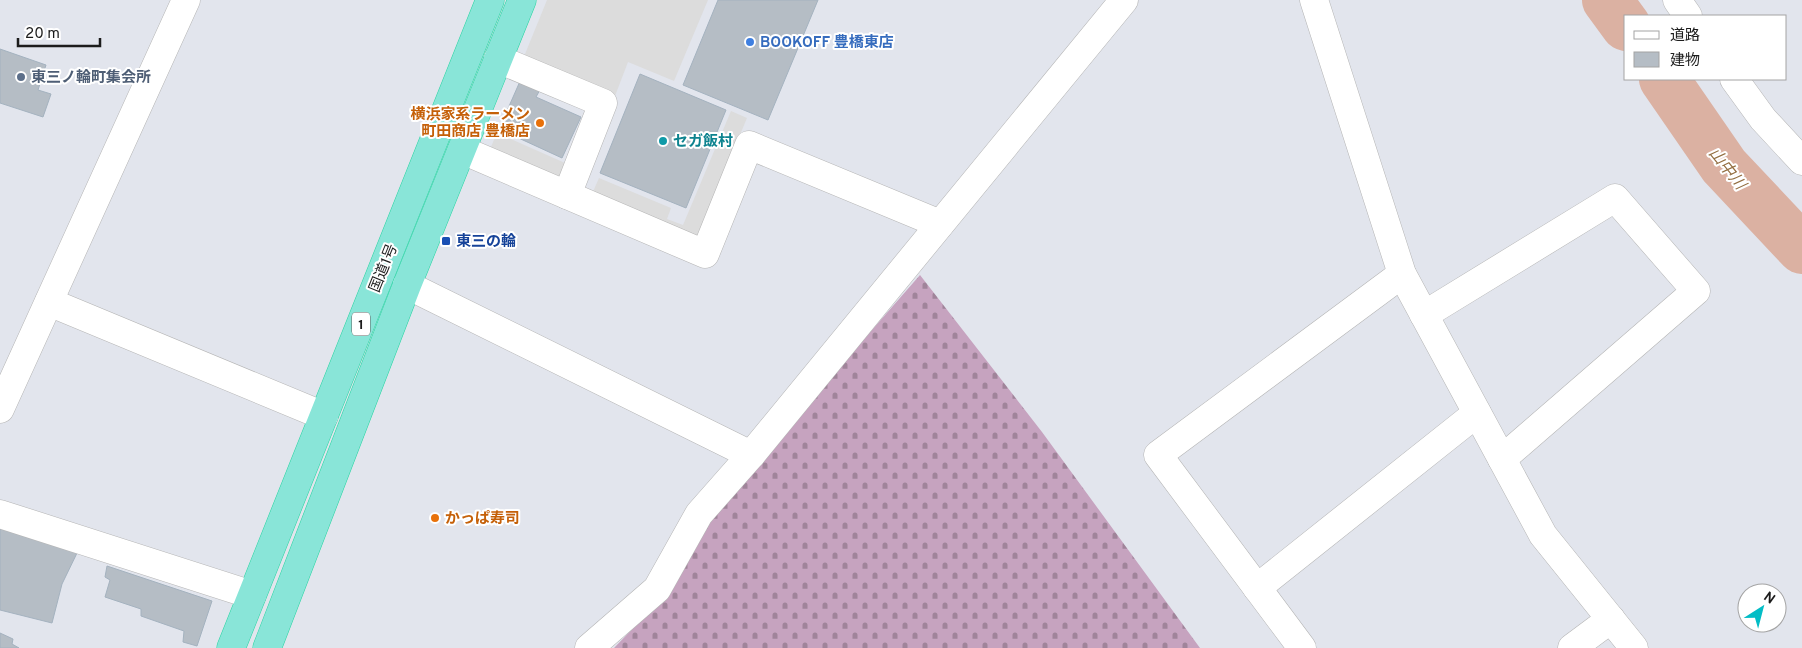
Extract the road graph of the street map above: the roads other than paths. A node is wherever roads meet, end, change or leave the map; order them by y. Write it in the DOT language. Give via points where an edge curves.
graph roads {
  1 [pos="186,0"];
  2 [pos="490,0"];
  3 [pos="522,0"];
  4 [pos="1124,0"];
  5 [pos="1314,0"];
  6 [pos="1677,0"];
  7 [pos="1687,15"];
  8 [pos="498,59"];
  9 [pos="1735,80"];
  10 [pos="462,150"];
  11 [pos="1802,162"];
  12 [pos="567,195"];
  13 [pos="940,224"];
  14 [pos="1402,274"];
  15 [pos="408,285"];
  16 [pos="49,302"];
  17 [pos="1424,315"];
  18 [pos="0,409"];
  19 [pos="1477,413"];
  20 [pos="324,416"];
  21 [pos="750,455"];
  22 [pos="1502,459"];
  23 [pos="0,514"];
  24 [pos="1257,588"];
  25 [pos="252,595"];
  26 [pos="1610,619"];
  27 [pos="231,648"];
  28 [pos="267,648"];
  29 [pos="589,648"];
  30 [pos="1302,648"];
  31 [pos="1572,648"];
  32 [pos="1634,648"];
  1 -- 16 [label="street"];
  2 -- 20 [label="highway, 国道1号 / 1"];
  3 -- 8 [label="highway, 国道1号 / 1"];
  4 -- 13 [label="street"];
  5 -- 14 [label="street"];
  6 -- 7 [label="street"];
  8 -- 10 [label="highway, 国道1号 / 1"];
  8 -- 12 [label="street" via="603,103"];
  9 -- 11 [label="street" via="1763,119"];
  10 -- 12 [label="street"];
  10 -- 15 [label="highway, 国道1号 / 1"];
  12 -- 13 [label="street" via="705,254 749,145"];
  13 -- 21 [label="street"];
  14 -- 17 [label="street"];
  14 -- 24 [label="street" via="1158,455"];
  15 -- 21 [label="street"];
  15 -- 28 [label="highway, 国道1号 / 1"];
  16 -- 18 [label="street"];
  16 -- 20 [label="street"];
  17 -- 19 [label="street"];
  17 -- 22 [label="street" via="1615,198 1696,291"];
  19 -- 22 [label="street"];
  19 -- 24 [label="street"];
  20 -- 25 [label="highway, 国道1号 / 1"];
  21 -- 29 [label="street" via="699,514 657,589"];
  22 -- 26 [label="street" via="1543,535"];
  23 -- 25 [label="street"];
  24 -- 30 [label="street"];
  25 -- 27 [label="highway, 国道1号 / 1"];
  26 -- 31 [label="street"];
  26 -- 32 [label="street"];
}
